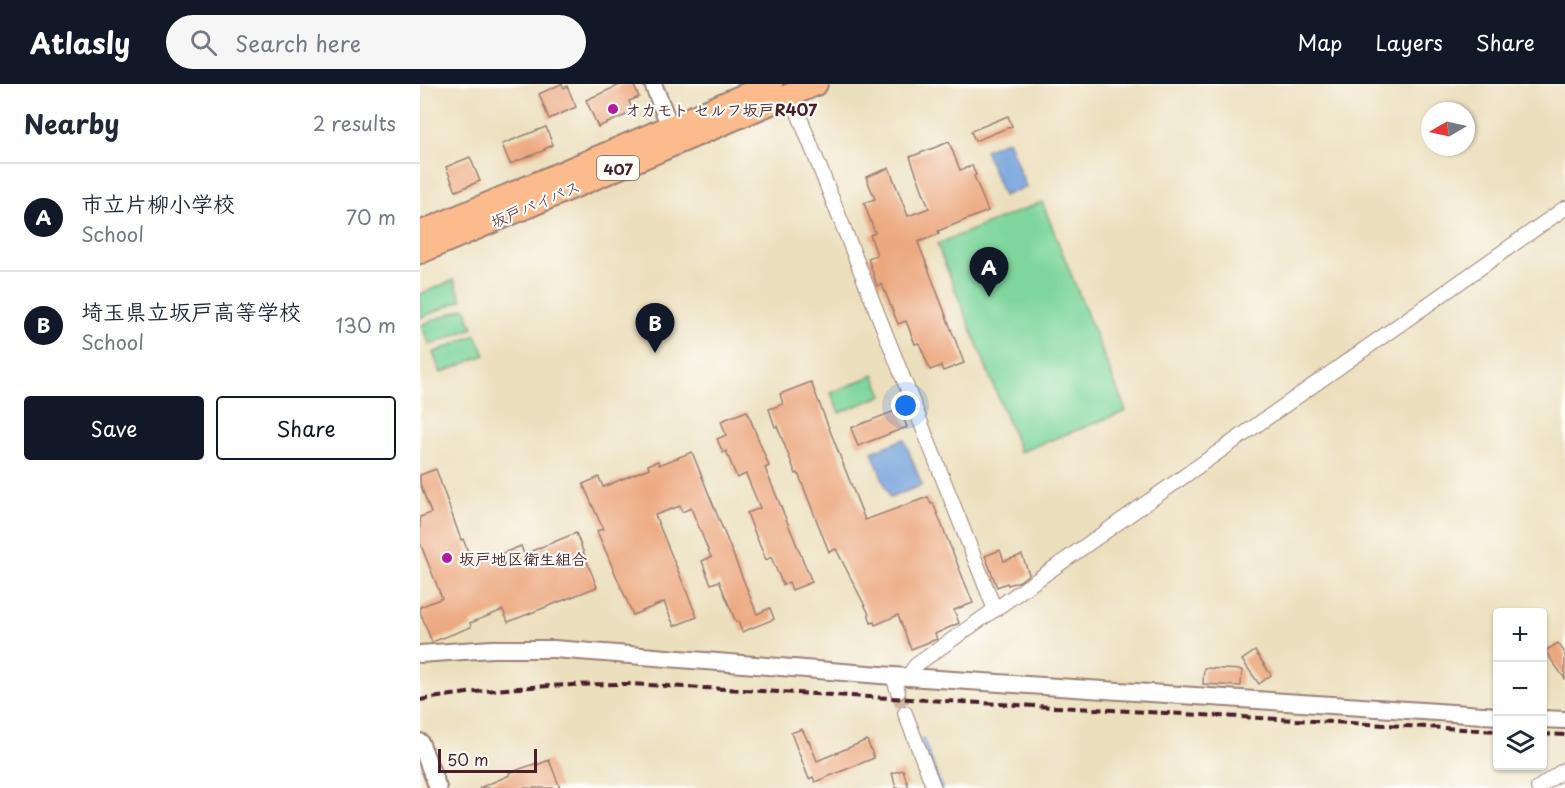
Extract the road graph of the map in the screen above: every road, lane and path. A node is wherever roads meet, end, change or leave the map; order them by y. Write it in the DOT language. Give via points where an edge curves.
graph roads {
  1 [pos="653,84"];
  2 [pos="816,84"];
  3 [pos="781,89"];
  4 [pos="670,127"];
  5 [pos="1565,208"];
  6 [pos="420,233"];
  7 [pos="420,252"];
  8 [pos="995,610"];
  9 [pos="420,654"];
  10 [pos="900,682"];
  11 [pos="905,713"];
  12 [pos="1493,716"];
  13 [pos="1547,719"];
  14 [pos="1565,720"];
  15 [pos="420,742"];
  16 [pos="1565,769"];
  17 [pos="438,788"];
  18 [pos="934,788"];
  19 [pos="1538,788"];
  1 -- 4 [label="street"];
  2 -- 3 [label="highway, 坂戸バイパス / 407"];
  3 -- 4 [label="highway, 坂戸バイパス / 407"];
  3 -- 7 [label="highway, 坂戸バイパス / 407"];
  3 -- 8 [label="street"];
  4 -- 6 [label="highway, 坂戸バイパス / 407"];
  5 -- 8 [label="street"];
  8 -- 10 [label="street" via="916,665"];
  9 -- 10 [label="street" via="554,649"];
  10 -- 12 [label="street"];
  11 -- 18 [label="street"];
  13 -- 14 [label="street"];
  15 -- 17 [label="street"];
  16 -- 19 [label="street"];
}
